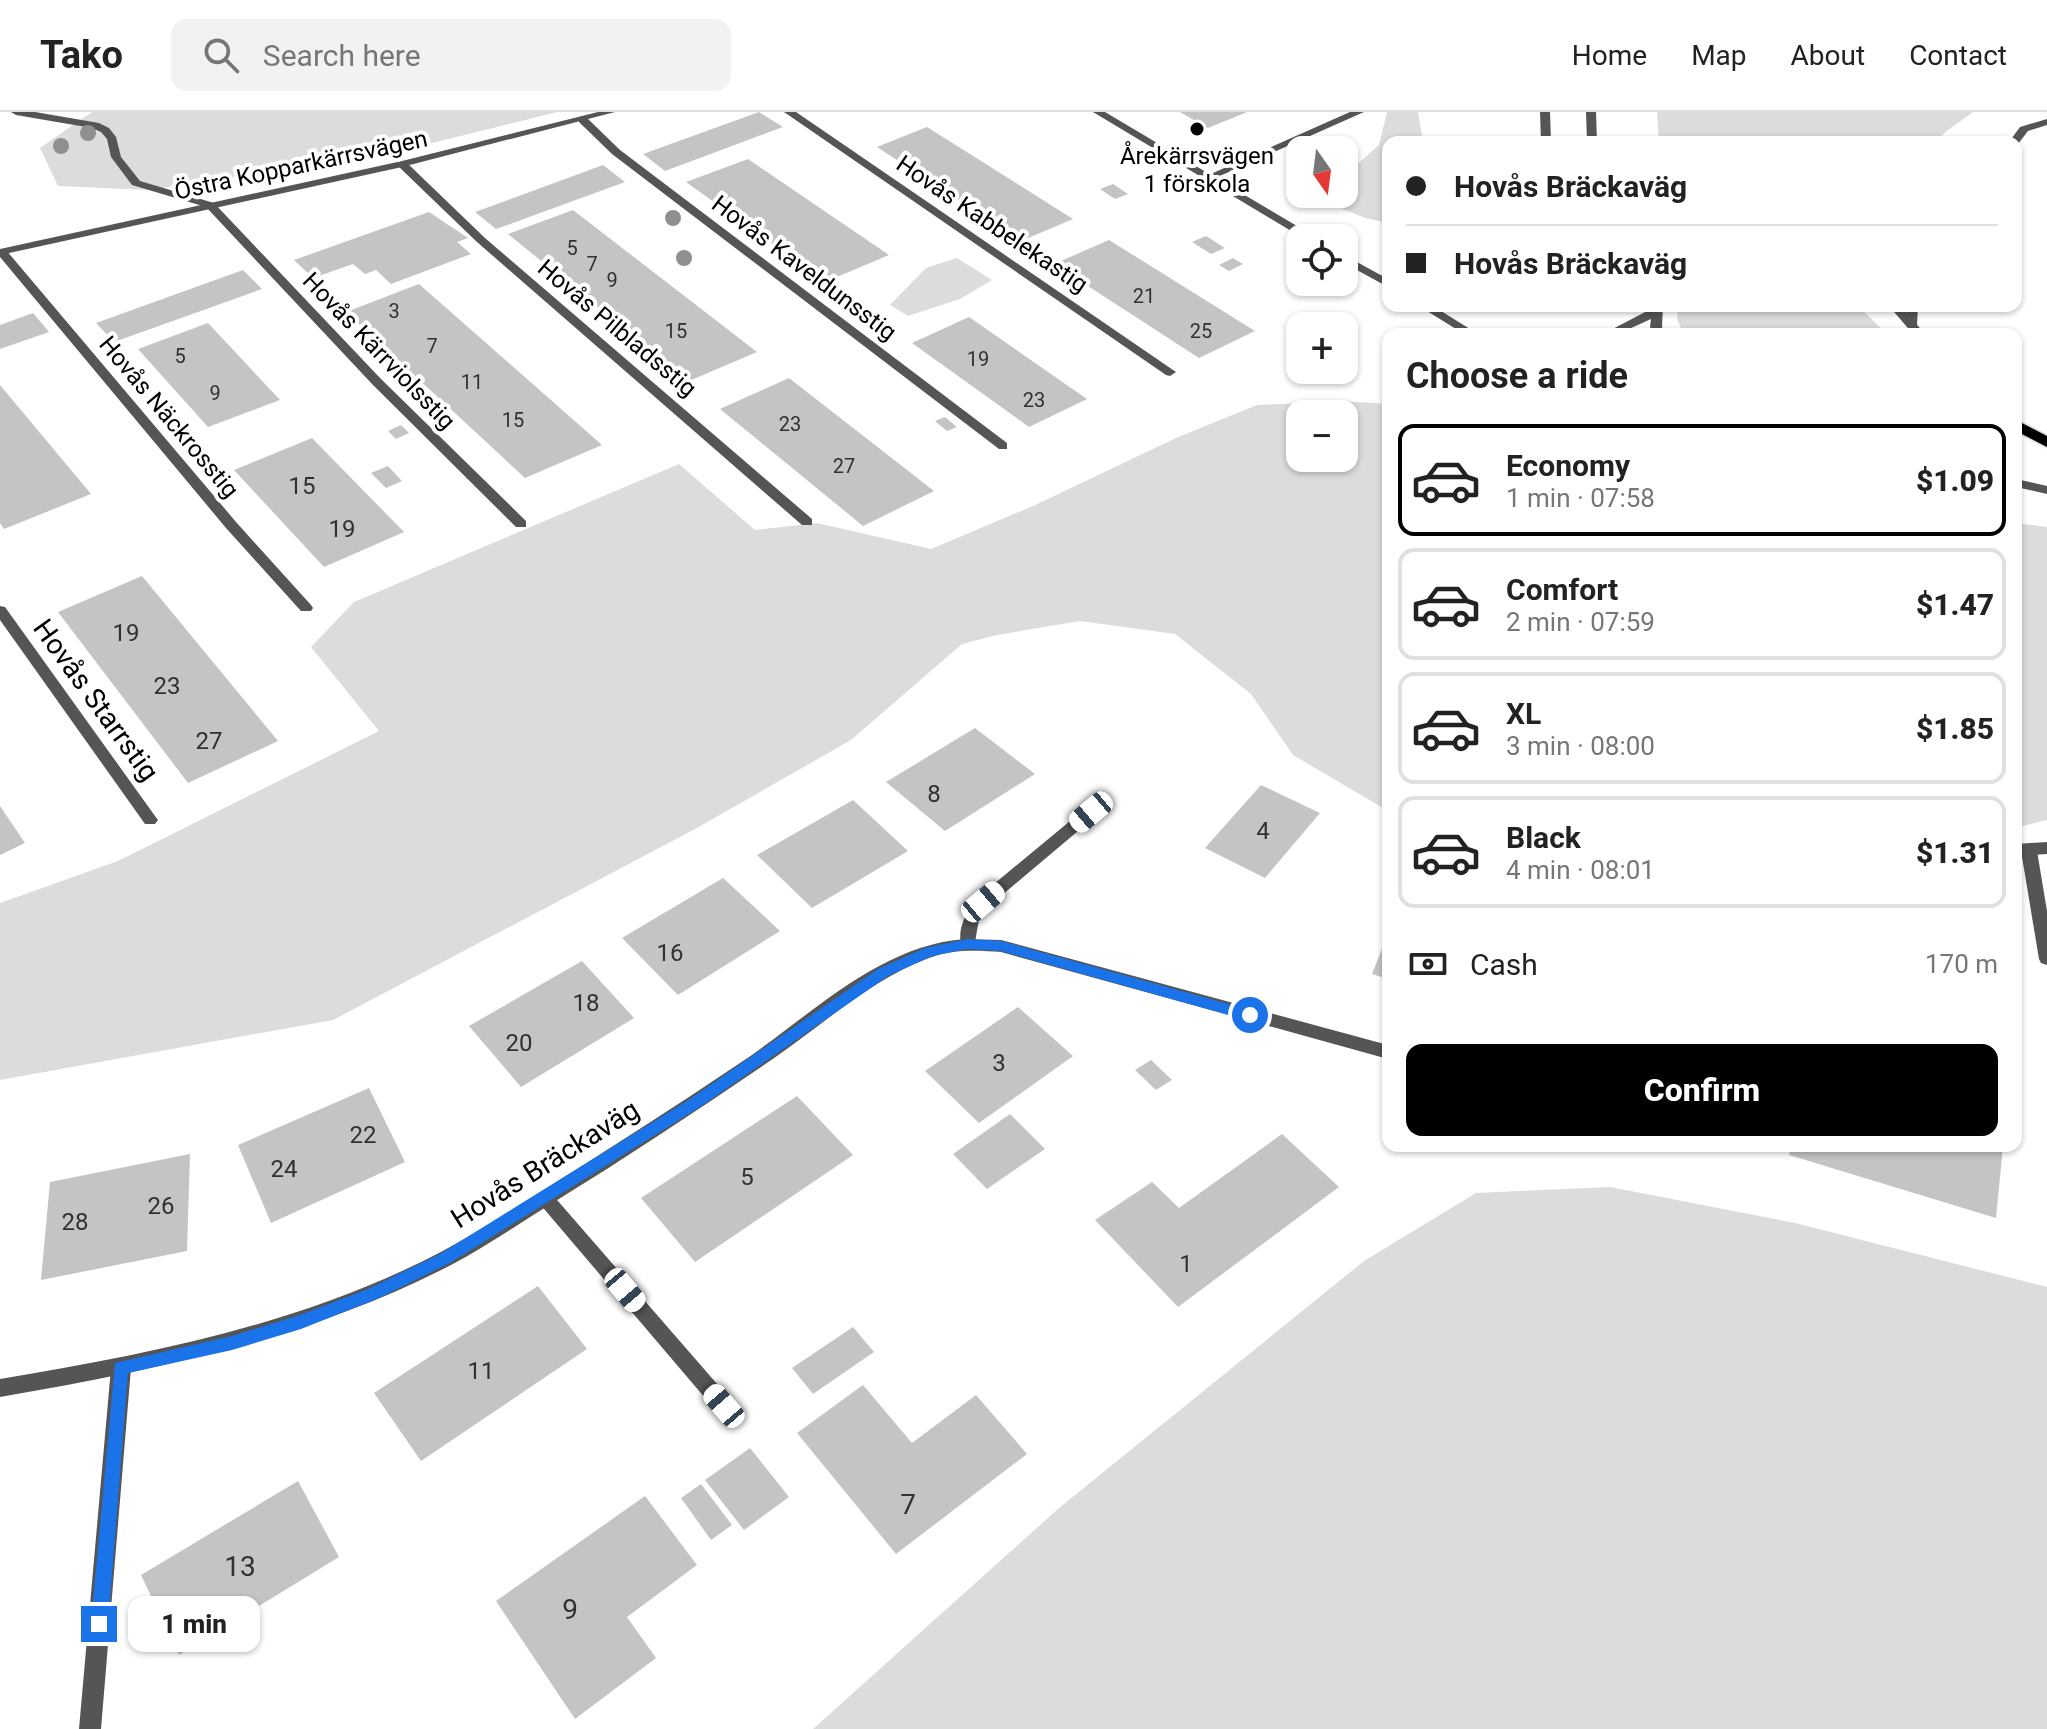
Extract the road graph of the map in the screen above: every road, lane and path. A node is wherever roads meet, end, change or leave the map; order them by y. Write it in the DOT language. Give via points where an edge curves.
graph roads {
  1 [pos="16,112"];
  2 [pos="610,112"];
  3 [pos="789,112"];
  4 [pos="1098,112"];
  5 [pos="1359,112"];
  6 [pos="1545,112"];
  7 [pos="1591,112"];
  8 [pos="583,120"];
  9 [pos="2047,122"];
  10 [pos="1546,136"];
  11 [pos="1592,136"];
  12 [pos="2019,136"];
  13 [pos="402,164"];
  14 [pos="1209,177"];
  15 [pos="210,205"];
  16 [pos="1288,224"];
  17 [pos="1,252"];
  18 [pos="1358,266"];
  19 [pos="1382,280"];
  20 [pos="1435,312"];
  21 [pos="1650,312"];
  22 [pos="1901,312"];
  23 [pos="1462,328"];
  24 [pos="1620,328"];
  25 [pos="1916,328"];
  26 [pos="1170,372"];
  27 [pos="2022,428"];
  28 [pos="2047,442"];
  29 [pos="1003,446"];
  30 [pos="2022,484"];
  31 [pos="2047,490"];
  32 [pos="807,522"];
  33 [pos="521,524"];
  34 [pos="306,608"];
  35 [pos="0,610"];
  36 [pos="1098,806"];
  37 [pos="150,820"];
  38 [pos="2047,848"];
  39 [pos="2022,851"];
  40 [pos="968,944"];
  41 [pos="2047,959"];
  42 [pos="1382,1050"];
  43 [pos="545,1198"];
  44 [pos="121,1368"];
  45 [pos="0,1388"];
  46 [pos="724,1406"];
  47 [pos="90,1729"];
  1 -- 15 [label="street" via="95,125 112,139 116,157 136,183"];
  2 -- 8 [label="street, Östra Kopparkärrsvägen"];
  3 -- 26 [label="street, Hovås Kabbelekastig"];
  4 -- 14 [label="street"];
  5 -- 14 [label="street"];
  6 -- 10 [label="street"];
  7 -- 11 [label="street"];
  8 -- 13 [label="street, Östra Kopparkärrsvägen"];
  8 -- 29 [label="street, Hovås Kaveldunsstig" via="616,152"];
  9 -- 12 [label="street"];
  13 -- 15 [label="street, Östra Kopparkärrsvägen"];
  13 -- 32 [label="street, Hovås Pilbladsstig" via="481,240"];
  14 -- 16 [label="street"];
  15 -- 17 [label="street, Östra Kopparkärrsvägen"];
  15 -- 33 [label="street, Hovås Kärrviolsstig"];
  17 -- 34 [label="street, Hovås Näckrosstig"];
  18 -- 19 [label="street"];
  20 -- 23 [label="street"];
  21 -- 24 [label="street"];
  22 -- 25 [label="street"];
  27 -- 28 [label="main road"];
  30 -- 31 [label="street"];
  35 -- 37 [label="street, Hovås Starrstig"];
  36 -- 40 [label="street" via="983,902 971,918"];
  38 -- 39 [label="street"];
  39 -- 41 [label="street"];
  40 -- 42 [label="street, Hovås Bräckaväg" via="1001,946"];
  40 -- 43 [label="street, Hovås Bräckaväg" via="929,951 883,973 695,1103"];
  43 -- 44 [label="street, Hovås Bräckaväg" via="374,1293 232,1343"];
  43 -- 46 [label="street"];
  44 -- 45 [label="street, Hovås Bräckaväg"];
  44 -- 47 [label="street"];
}
